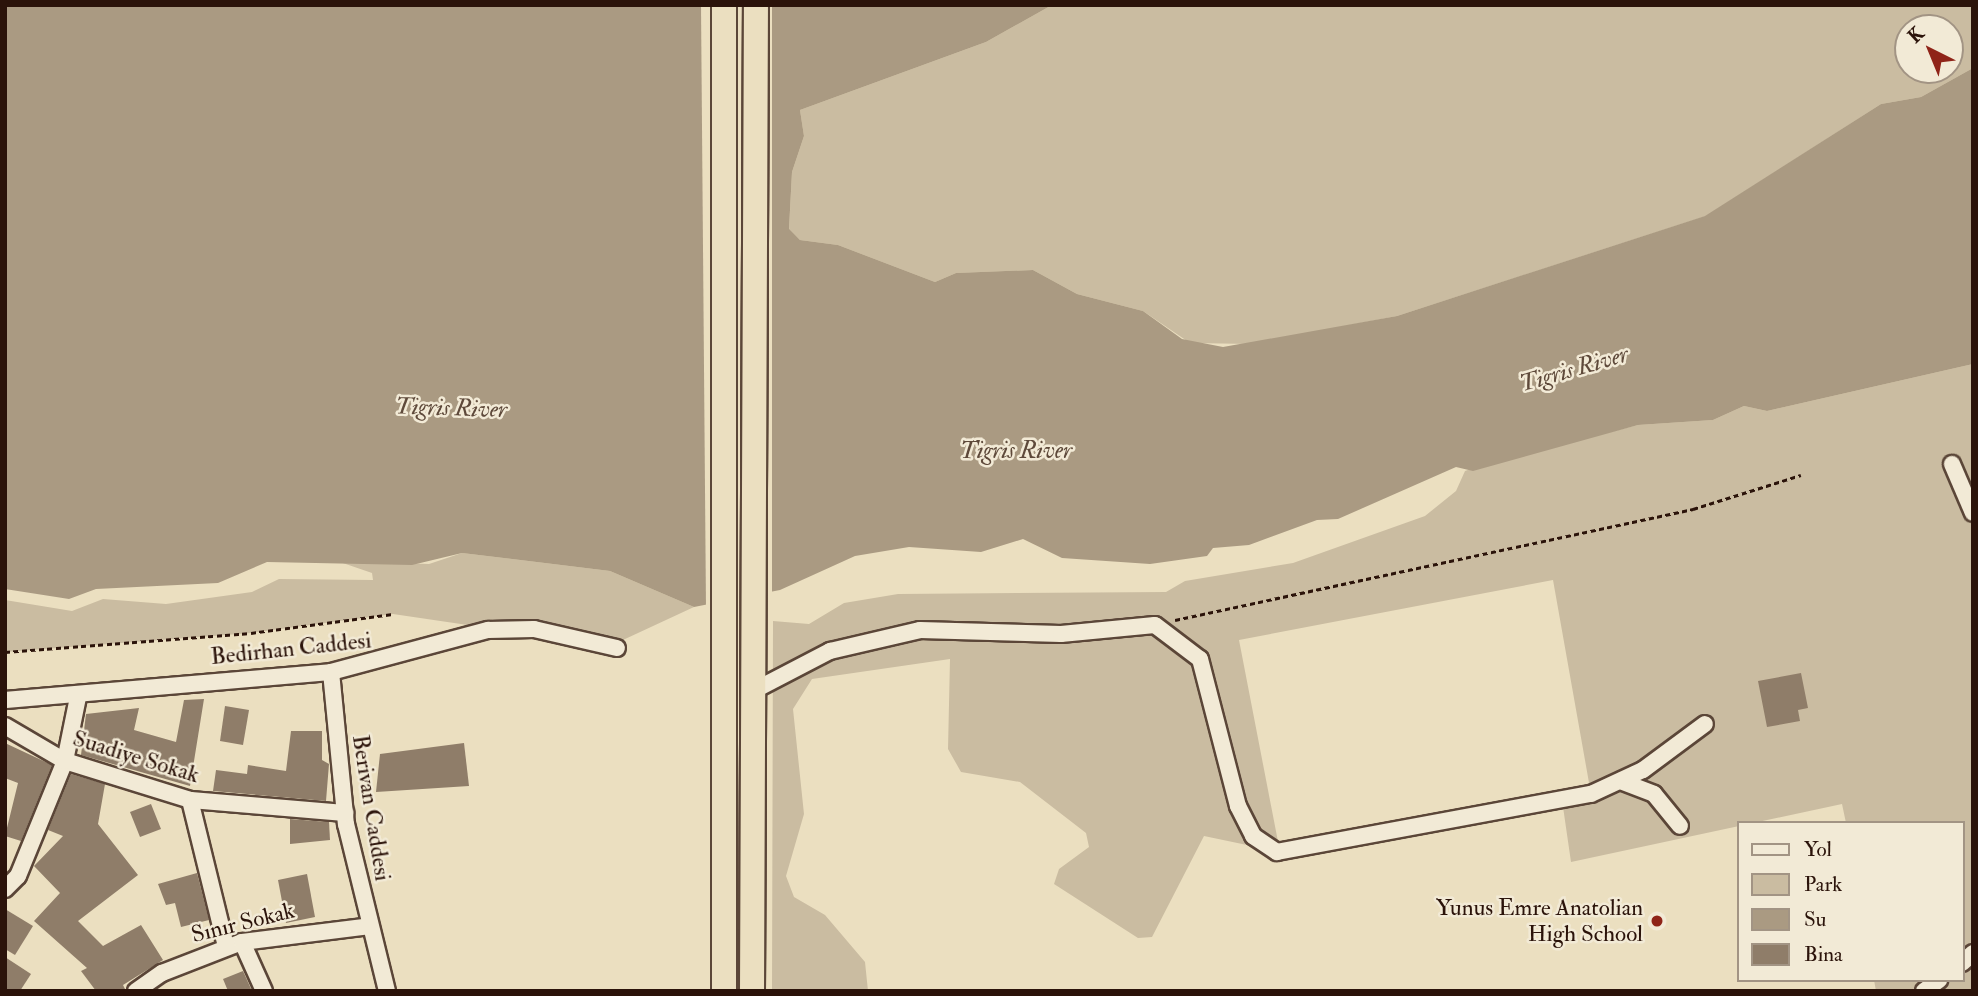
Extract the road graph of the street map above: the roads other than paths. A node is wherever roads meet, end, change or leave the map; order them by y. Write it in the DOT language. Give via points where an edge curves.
graph roads {
  1 [pos="724,5"];
  2 [pos="756,5"];
  3 [pos="1952,464"];
  4 [pos="1973,513"];
  5 [pos="617,648"];
  6 [pos="331,672"];
  7 [pos="755,678"];
  8 [pos="78,697"];
  9 [pos="5,700"];
  10 [pos="1705,724"];
  11 [pos="5,726"];
  12 [pos="65,761"];
  13 [pos="1623,782"];
  14 [pos="190,800"];
  15 [pos="345,813"];
  16 [pos="1680,826"];
  17 [pos="5,889"];
  18 [pos="370,926"];
  19 [pos="234,945"];
  20 [pos="136,991"];
  21 [pos="264,991"];
  22 [pos="387,991"];
  23 [pos="724,991"];
  24 [pos="752,991"];
  1 -- 23 [label="highway" via="728,670"];
  2 -- 7 [label="highway" via="750,351"];
  3 -- 4 [label="street"];
  5 -- 6 [label="street, Bedirhan Caddesi" via="534,629 488,630"];
  6 -- 8 [label="street, Bedirhan Caddesi"];
  6 -- 15 [label="street, Berivan Caddesi"];
  7 -- 13 [label="street" via="830,651 919,630 1061,634 1155,625 1200,659 1238,806 1253,836 1277,852 1582,797"];
  7 -- 24 [label="highway"];
  8 -- 9 [label="street, Bedirhan Caddesi"];
  8 -- 12 [label="street"];
  10 -- 13 [label="street"];
  11 -- 12 [label="street, Suadiye Sokak"];
  12 -- 14 [label="street, Suadiye Sokak"];
  12 -- 17 [label="street" via="18,876"];
  13 -- 16 [label="street" via="1654,794"];
  14 -- 15 [label="street, Suadiye Sokak"];
  14 -- 19 [label="street"];
  15 -- 18 [label="street, Berivan Caddesi"];
  18 -- 19 [label="street, Sınır Sokak"];
  18 -- 22 [label="street, Berivan Caddesi"];
  19 -- 20 [label="street, Sınır Sokak" via="162,973"];
  19 -- 21 [label="street"];
}
